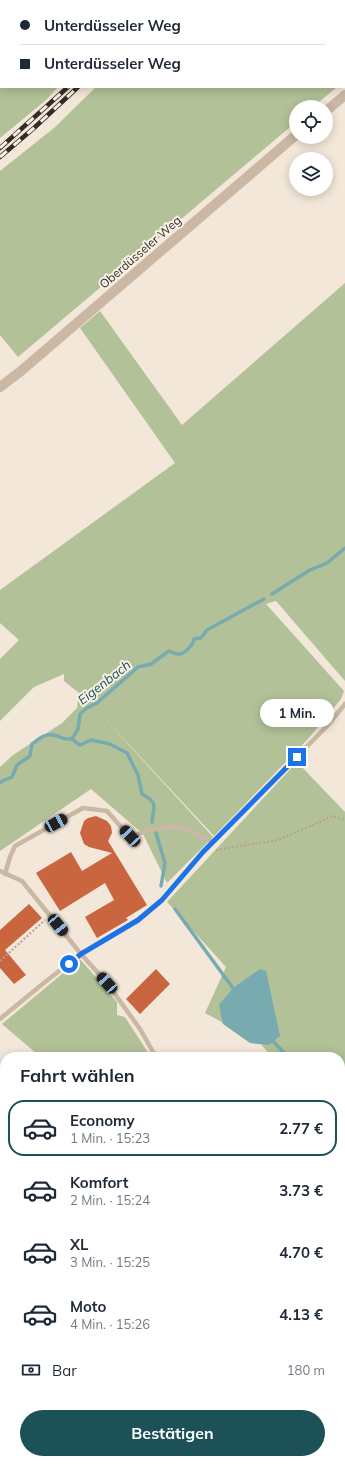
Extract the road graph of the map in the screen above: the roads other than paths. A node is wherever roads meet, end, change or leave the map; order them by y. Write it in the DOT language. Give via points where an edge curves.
graph roads {
  1 [pos="345,95"];
  2 [pos="333,105"];
  3 [pos="289,141"];
  4 [pos="0,387"];
  5 [pos="345,704"];
  6 [pos="213,842"];
  7 [pos="0,871"];
  8 [pos="5,874"];
  9 [pos="81,954"];
  10 [pos="0,1019"];
  11 [pos="153,1052"];
  1 -- 2 [label="street"];
  3 -- 4 [label="street, Oberdüsseler Weg"];
  5 -- 6 [label="lane" via="328,725"];
  6 -- 8 [label="lane" via="187,829 172,826 130,836 107,811 83,808 15,846"];
  6 -- 9 [label="lane" via="162,900 138,920"];
  7 -- 8 [label="lane"];
  8 -- 9 [label="lane" via="22,881"];
  9 -- 10 [label="lane"];
  9 -- 11 [label="lane" via="107,983"];
}
